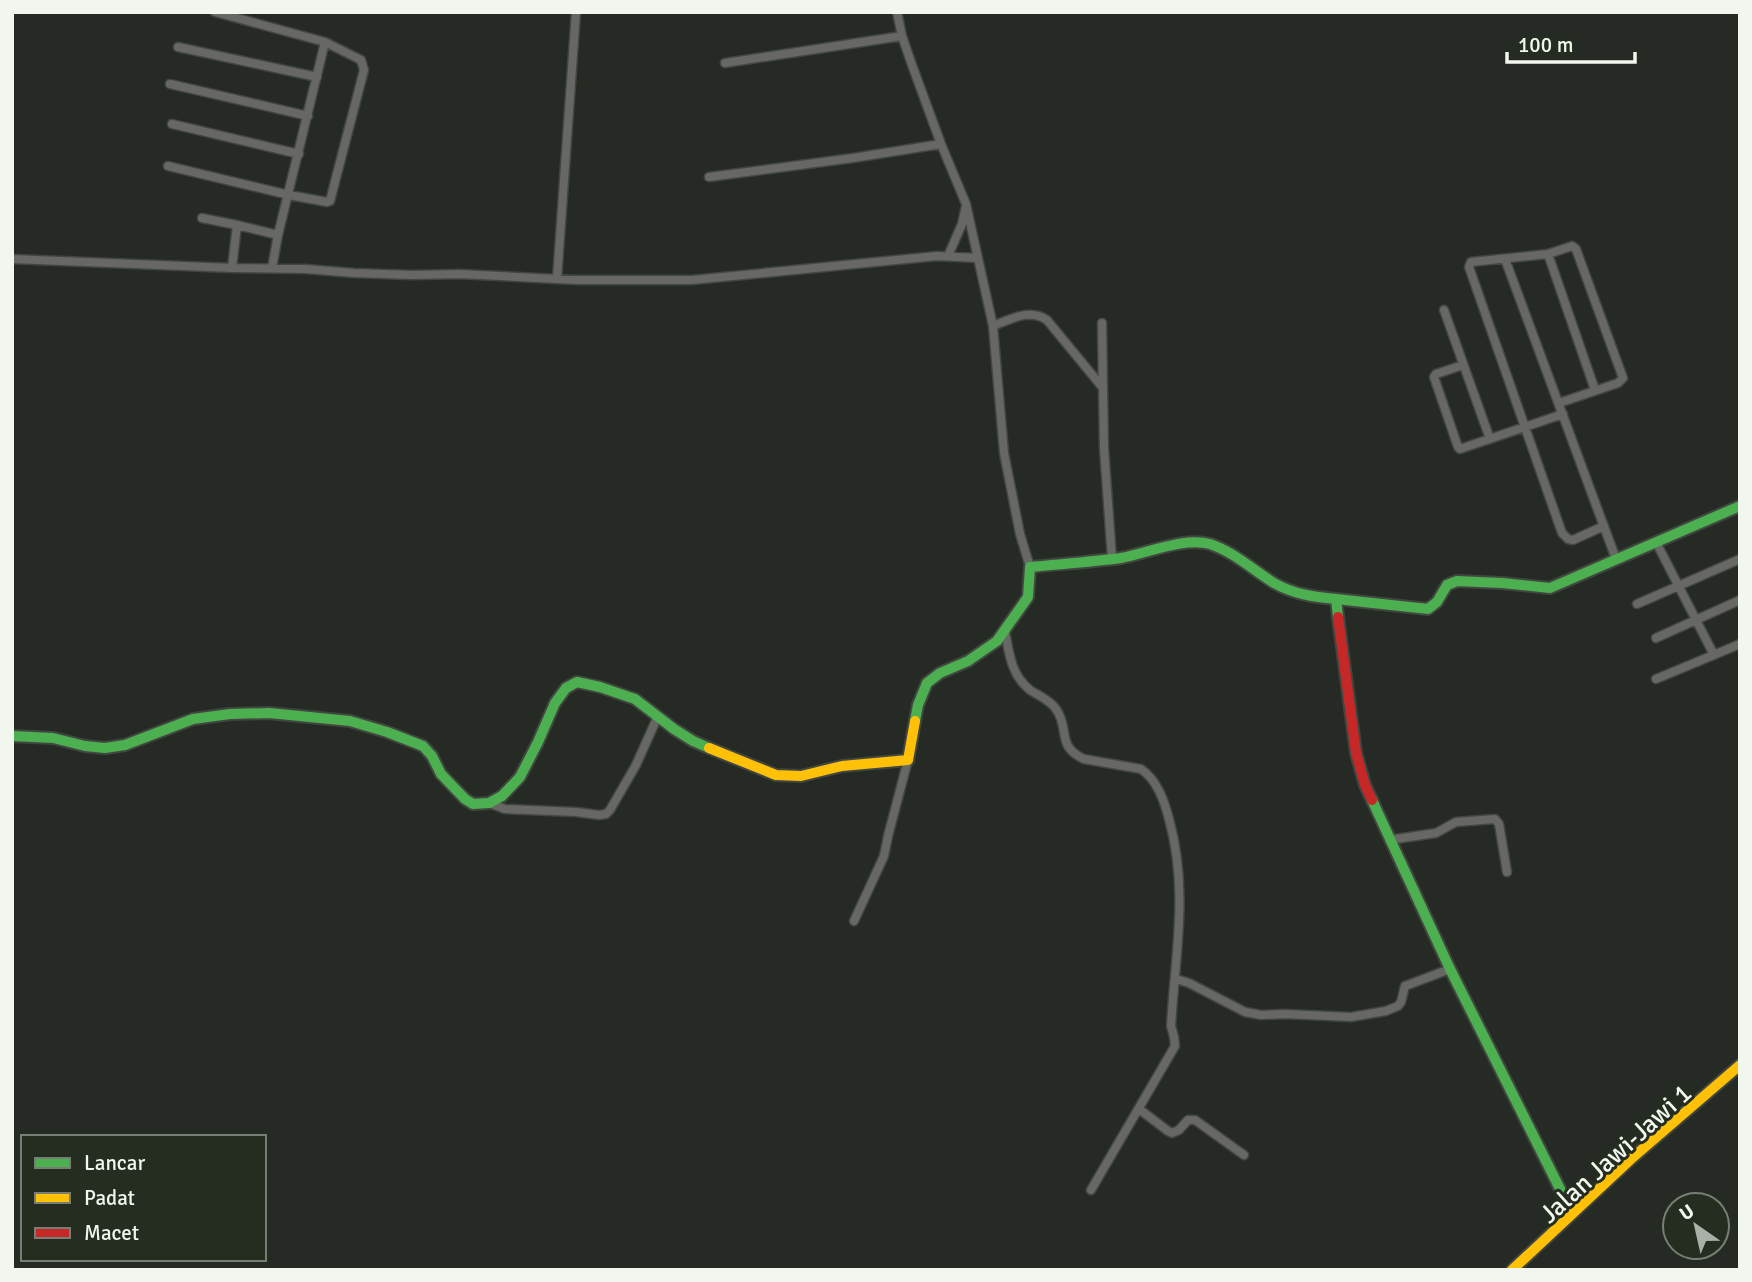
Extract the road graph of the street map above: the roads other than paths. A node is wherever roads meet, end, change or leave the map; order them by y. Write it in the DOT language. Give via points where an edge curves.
graph roads {
  1 [pos="215,12"];
  2 [pos="576,12"];
  3 [pos="897,12"];
  4 [pos="902,36"];
  5 [pos="326,42"];
  6 [pos="178,47"];
  7 [pos="725,63"];
  8 [pos="317,77"];
  9 [pos="170,84"];
  10 [pos="308,116"];
  11 [pos="172,124"];
  12 [pos="941,144"];
  13 [pos="299,154"];
  14 [pos="167,166"];
  15 [pos="709,177"];
  16 [pos="289,195"];
  17 [pos="966,204"];
  18 [pos="202,218"];
  19 [pos="237,225"];
  20 [pos="278,235"];
  21 [pos="1548,254"];
  22 [pos="948,256"];
  23 [pos="978,258"];
  24 [pos="12,259"];
  25 [pos="1505,259"];
  26 [pos="232,268"];
  27 [pos="272,268"];
  28 [pos="557,279"];
  29 [pos="1444,310"];
  30 [pos="1102,323"];
  31 [pos="993,326"];
  32 [pos="1463,365"];
  33 [pos="1103,388"];
  34 [pos="1595,390"];
  35 [pos="1559,403"];
  36 [pos="1563,414"];
  37 [pos="1524,427"];
  38 [pos="1490,439"];
  39 [pos="1740,506"];
  40 [pos="1604,526"];
  41 [pos="1656,542"];
  42 [pos="1112,559"];
  43 [pos="1616,559"];
  44 [pos="1740,559"];
  45 [pos="1030,567"];
  46 [pos="1679,585"];
  47 [pos="1336,599"];
  48 [pos="1740,600"];
  49 [pos="1637,604"];
  50 [pos="1697,619"];
  51 [pos="1005,631"];
  52 [pos="1656,638"];
  53 [pos="1740,644"];
  54 [pos="1714,655"];
  55 [pos="1657,679"];
  56 [pos="658,716"];
  57 [pos="12,736"];
  58 [pos="908,760"];
  59 [pos="489,803"];
  60 [pos="1390,840"];
  61 [pos="1507,872"];
  62 [pos="854,920"];
  63 [pos="1450,969"];
  64 [pos="1183,981"];
  65 [pos="1740,1065"];
  66 [pos="1740,1073"];
  67 [pos="1139,1109"];
  68 [pos="1244,1155"];
  69 [pos="1634,1162"];
  70 [pos="1091,1189"];
  71 [pos="1572,1213"];
  72 [pos="1512,1270"];
  73 [pos="1523,1270"];
  1 -- 5 [label="street"];
  2 -- 28 [label="street"];
  3 -- 4 [label="street"];
  4 -- 7 [label="street"];
  4 -- 12 [label="street"];
  5 -- 8 [label="street"];
  5 -- 16 [label="street" via="361,60 364,70 331,199"];
  6 -- 8 [label="street"];
  8 -- 10 [label="street"];
  9 -- 10 [label="street"];
  10 -- 13 [label="street"];
  11 -- 13 [label="street"];
  12 -- 15 [label="street"];
  12 -- 17 [label="street"];
  13 -- 16 [label="street"];
  14 -- 16 [label="street"];
  16 -- 20 [label="street"];
  17 -- 22 [label="street"];
  17 -- 23 [label="street"];
  18 -- 19 [label="street"];
  19 -- 20 [label="street"];
  19 -- 26 [label="street"];
  20 -- 27 [label="street"];
  21 -- 25 [label="street"];
  21 -- 34 [label="street"];
  21 -- 34 [label="street" via="1576,248 1623,375 1621,381"];
  22 -- 23 [label="street"];
  22 -- 28 [label="street" via="692,280"];
  23 -- 31 [label="street"];
  24 -- 26 [label="street"];
  25 -- 35 [label="street"];
  25 -- 37 [label="street" via="1473,262 1469,267"];
  26 -- 27 [label="street"];
  27 -- 28 [label="street"];
  29 -- 32 [label="street"];
  30 -- 33 [label="street"];
  31 -- 33 [label="street" via="1027,314 1041,316"];
  31 -- 45 [label="street" via="1004,453"];
  32 -- 38 [label="street"];
  32 -- 38 [label="street" via="1434,377 1458,447"];
  33 -- 42 [label="street"];
  34 -- 35 [label="street"];
  35 -- 36 [label="street"];
  36 -- 37 [label="street"];
  36 -- 40 [label="street"];
  37 -- 38 [label="street"];
  37 -- 40 [label="street" via="1562,533 1573,540"];
  39 -- 41 [label="main road"];
  40 -- 43 [label="street"];
  41 -- 43 [label="main road"];
  41 -- 46 [label="street"];
  42 -- 45 [label="main road"];
  42 -- 47 [label="main road" via="1197,542 1235,556 1294,592"];
  43 -- 47 [label="main road" via="1550,588 1452,582 1428,609"];
  44 -- 46 [label="street"];
  45 -- 51 [label="main road" via="1028,597"];
  46 -- 49 [label="street"];
  46 -- 50 [label="street"];
  47 -- 60 [label="main road" via="1356,753"];
  48 -- 50 [label="street"];
  50 -- 52 [label="street"];
  50 -- 54 [label="street"];
  51 -- 58 [label="main road" via="997,642 927,683"];
  51 -- 64 [label="street" via="1017,675 1057,710 1070,750 1084,760 1141,769 1153,781 1173,834 1179,872"];
  53 -- 54 [label="street"];
  54 -- 55 [label="street"];
  56 -- 58 [label="main road" via="693,741 776,775 801,776 842,766"];
  56 -- 59 [label="street" via="636,765 606,814 505,809"];
  56 -- 59 [label="main road" via="635,699 577,682 555,703 520,777"];
  57 -- 59 [label="main road" via="105,748 193,719 230,714 350,721 424,746 441,774 465,799 473,804"];
  58 -- 62 [label="street" via="884,856"];
  60 -- 61 [label="street" via="1436,832 1456,822 1495,819"];
  60 -- 63 [label="main road"];
  63 -- 64 [label="street" via="1405,986 1394,1009 1350,1017 1253,1014"];
  63 -- 71 [label="main road"];
  64 -- 67 [label="street" via="1171,1027 1175,1046"];
  65 -- 69 [label="main road"];
  66 -- 69 [label="main road, Jalan Jawi-Jawi 1"];
  67 -- 68 [label="street" via="1172,1133 1195,1120"];
  67 -- 70 [label="street"];
  69 -- 71 [label="main road"];
  69 -- 73 [label="main road, Jalan Jawi-Jawi 1"];
  71 -- 72 [label="main road"];
}
